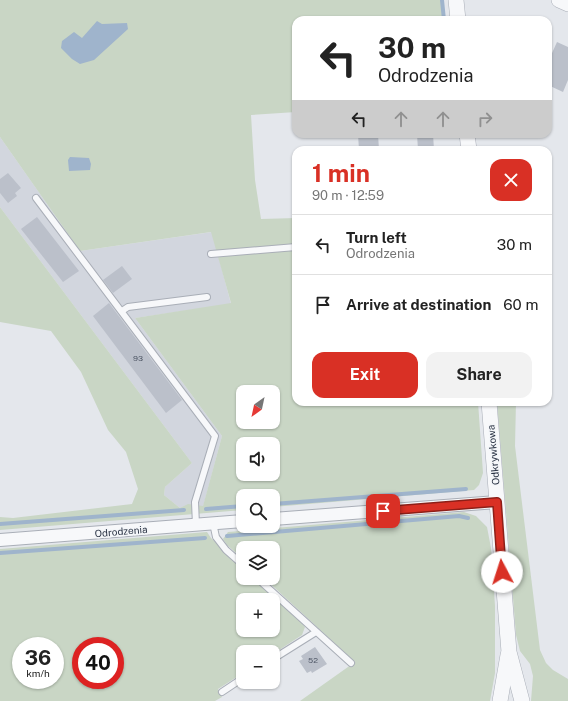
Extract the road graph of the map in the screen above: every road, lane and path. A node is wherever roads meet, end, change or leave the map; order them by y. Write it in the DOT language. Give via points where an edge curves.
graph roads {
  1 [pos="456,0"];
  2 [pos="559,0"];
  3 [pos="568,4"];
  4 [pos="458,16"];
  5 [pos="36,198"];
  6 [pos="292,247"];
  7 [pos="212,254"];
  8 [pos="207,297"];
  9 [pos="122,311"];
  10 [pos="489,406"];
  11 [pos="497,502"];
  12 [pos="280,518"];
  13 [pos="236,521"];
  14 [pos="213,523"];
  15 [pos="196,525"];
  16 [pos="0,540"];
  17 [pos="236,559"];
  18 [pos="265,585"];
  19 [pos="316,632"];
  20 [pos="509,652"];
  21 [pos="280,655"];
  22 [pos="351,663"];
  23 [pos="236,683"];
  24 [pos="222,692"];
  25 [pos="500,701"];
  26 [pos="522,701"];
  1 -- 4 [label="street"];
  2 -- 3 [label="street"];
  5 -- 9 [label="lane"];
  6 -- 7 [label="lane"];
  8 -- 9 [label="lane" via="128,307"];
  9 -- 15 [label="lane" via="215,436 195,502"];
  10 -- 11 [label="street, Odkrywkowa"];
  11 -- 12 [label="street"];
  11 -- 20 [label="street, Odkrywkowa"];
  13 -- 14 [label="street, Odrodzenia"];
  14 -- 15 [label="street, Odrodzenia"];
  14 -- 17 [label="lane" via="216,538"];
  15 -- 16 [label="street, Odrodzenia"];
  18 -- 19 [label="lane"];
  19 -- 21 [label="lane"];
  19 -- 22 [label="lane"];
  20 -- 25 [label="street, Odkrywkowa"];
  20 -- 26 [label="street, Odkrywkowa"];
  23 -- 24 [label="lane"];
}
